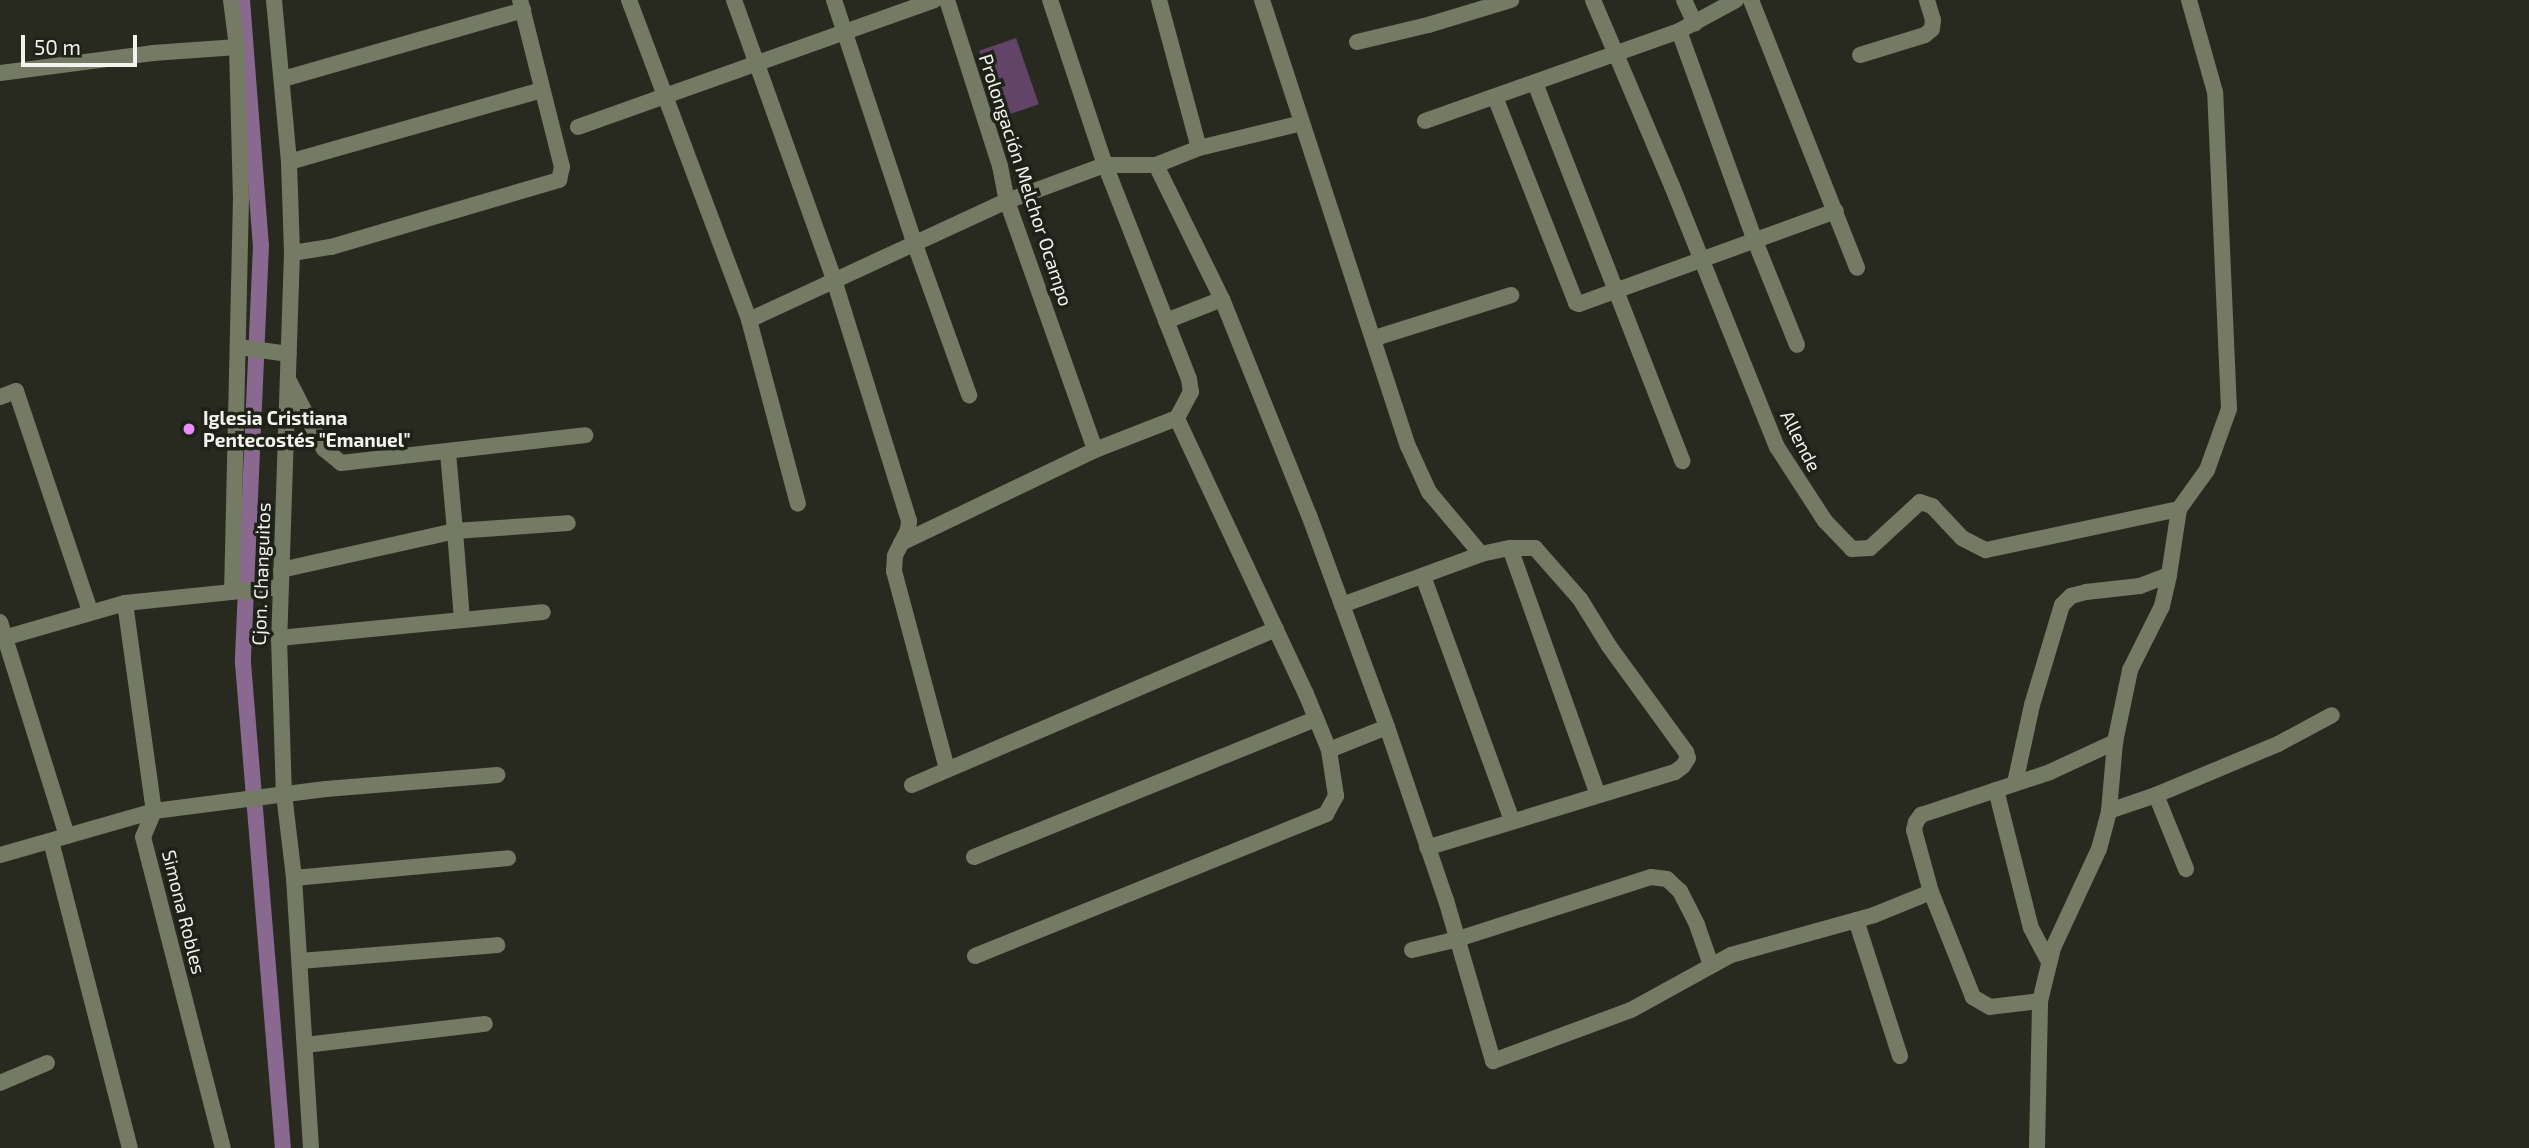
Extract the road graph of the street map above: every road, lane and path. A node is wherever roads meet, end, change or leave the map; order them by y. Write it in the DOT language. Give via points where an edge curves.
graph roads {
  1 [pos="232,0"];
  2 [pos="274,0"];
  3 [pos="629,0"];
  4 [pos="734,0"];
  5 [pos="834,0"];
  6 [pos="936,0"];
  7 [pos="947,0"];
  8 [pos="1049,0"];
  9 [pos="1159,0"];
  10 [pos="1262,0"];
  11 [pos="1511,0"];
  12 [pos="1593,0"];
  13 [pos="1685,0"];
  14 [pos="1736,0"];
  15 [pos="1751,0"];
  16 [pos="1927,0"];
  17 [pos="2189,0"];
  18 [pos="522,5"];
  19 [pos="1695,24"];
  20 [pos="845,31"];
  21 [pos="1679,31"];
  22 [pos="1357,42"];
  23 [pos="237,47"];
  24 [pos="1617,53"];
  25 [pos="1860,55"];
  26 [pos="757,63"];
  27 [pos="0,73"];
  28 [pos="283,79"];
  29 [pos="1535,83"];
  30 [pos="542,90"];
  31 [pos="663,97"];
  32 [pos="1495,97"];
  33 [pos="1425,121"];
  34 [pos="1302,123"];
  35 [pos="578,127"];
  36 [pos="1199,148"];
  37 [pos="289,162"];
  38 [pos="1105,165"];
  39 [pos="1156,165"];
  40 [pos="1007,201"];
  41 [pos="1836,211"];
  42 [pos="1755,242"];
  43 [pos="914,243"];
  44 [pos="292,253"];
  45 [pos="1702,260"];
  46 [pos="1857,268"];
  47 [pos="834,280"];
  48 [pos="1615,291"];
  49 [pos="1511,295"];
  50 [pos="1222,299"];
  51 [pos="749,320"];
  52 [pos="1166,321"];
  53 [pos="1375,338"];
  54 [pos="1797,345"];
  55 [pos="239,347"];
  56 [pos="289,354"];
  57 [pos="289,380"];
  58 [pos="969,396"];
  59 [pos="0,397"];
  60 [pos="1177,418"];
  61 [pos="585,435"];
  62 [pos="1095,450"];
  63 [pos="448,452"];
  64 [pos="1682,461"];
  65 [pos="798,504"];
  66 [pos="2179,509"];
  67 [pos="568,523"];
  68 [pos="455,531"];
  69 [pos="901,543"];
  70 [pos="1510,548"];
  71 [pos="1481,554"];
  72 [pos="2169,575"];
  73 [pos="1423,576"];
  74 [pos="277,581"];
  75 [pos="235,590"];
  76 [pos="125,603"];
  77 [pos="1342,605"];
  78 [pos="90,611"];
  79 [pos="543,612"];
  80 [pos="462,620"];
  81 [pos="1276,629"];
  82 [pos="2,633"];
  83 [pos="279,638"];
  84 [pos="2332,715"];
  85 [pos="1316,719"];
  86 [pos="1387,727"];
  87 [pos="2115,742"];
  88 [pos="1329,750"];
  89 [pos="947,769"];
  90 [pos="496,775"];
  91 [pos="2015,783"];
  92 [pos="912,785"];
  93 [pos="1996,790"];
  94 [pos="276,795"];
  95 [pos="1598,795"];
  96 [pos="2156,795"];
  97 [pos="154,811"];
  98 [pos="2109,811"];
  99 [pos="1512,821"];
  100 [pos="67,836"];
  101 [pos="51,841"];
  102 [pos="1427,848"];
  103 [pos="0,855"];
  104 [pos="974,857"];
  105 [pos="508,858"];
  106 [pos="2186,869"];
  107 [pos="294,878"];
  108 [pos="1931,892"];
  109 [pos="1856,920"];
  110 [pos="1458,939"];
  111 [pos="497,945"];
  112 [pos="1412,950"];
  113 [pos="975,956"];
  114 [pos="300,961"];
  115 [pos="2049,962"];
  116 [pos="1711,965"];
  117 [pos="2040,1001"];
  118 [pos="485,1024"];
  119 [pos="305,1045"];
  120 [pos="1900,1056"];
  121 [pos="47,1063"];
  122 [pos="0,1083"];
  123 [pos="130,1148"];
  124 [pos="222,1148"];
  125 [pos="311,1148"];
  126 [pos="2037,1148"];
  1 -- 23 [label="street, Cjon. Changuitos"];
  2 -- 28 [label="street, Cjon. Changuitos"];
  3 -- 31 [label="street"];
  4 -- 26 [label="street"];
  5 -- 20 [label="street"];
  6 -- 20 [label="street"];
  6 -- 40 [label="street"];
  7 -- 40 [label="street, Prolongación Melchor Ocampo"];
  8 -- 38 [label="street"];
  9 -- 36 [label="street"];
  10 -- 34 [label="street"];
  11 -- 22 [label="street"];
  12 -- 24 [label="street, Allende"];
  13 -- 19 [label="street"];
  14 -- 19 [label="street"];
  15 -- 41 [label="street"];
  16 -- 25 [label="street" via="1933,20 1925,35"];
  17 -- 66 [label="street" via="2215,92 2229,409 2207,470"];
  18 -- 28 [label="street"];
  18 -- 30 [label="street"];
  19 -- 21 [label="street"];
  20 -- 26 [label="street"];
  20 -- 43 [label="street"];
  21 -- 24 [label="street"];
  21 -- 42 [label="street"];
  23 -- 27 [label="street"];
  23 -- 55 [label="street, Cjon. Changuitos" via="242,198"];
  24 -- 29 [label="street"];
  24 -- 45 [label="street, Allende"];
  26 -- 31 [label="street"];
  26 -- 47 [label="street"];
  28 -- 37 [label="street, Cjon. Changuitos"];
  29 -- 32 [label="street"];
  29 -- 48 [label="street"];
  30 -- 37 [label="street"];
  30 -- 44 [label="street" via="562,167 559,180 331,247"];
  31 -- 35 [label="street"];
  31 -- 51 [label="street"];
  32 -- 33 [label="street"];
  32 -- 48 [label="street" via="1576,303"];
  34 -- 36 [label="street"];
  34 -- 53 [label="street"];
  36 -- 39 [label="street"];
  37 -- 44 [label="street, Cjon. Changuitos"];
  38 -- 39 [label="street"];
  38 -- 40 [label="street"];
  38 -- 52 [label="street"];
  39 -- 50 [label="street"];
  40 -- 43 [label="street"];
  40 -- 62 [label="street, Prolongación Melchor Ocampo"];
  41 -- 42 [label="street"];
  41 -- 46 [label="street"];
  42 -- 45 [label="street"];
  42 -- 54 [label="street"];
  43 -- 47 [label="street"];
  43 -- 58 [label="street"];
  44 -- 56 [label="street, Cjon. Changuitos"];
  45 -- 48 [label="street"];
  45 -- 66 [label="street, Allende" via="1777,447 1825,521 1852,549 1870,548 1920,502 1932,506 1962,538 1986,550"];
  47 -- 51 [label="street"];
  47 -- 69 [label="street" via="909,521"];
  48 -- 64 [label="street"];
  49 -- 53 [label="street"];
  50 -- 52 [label="street"];
  50 -- 77 [label="street"];
  51 -- 65 [label="street"];
  52 -- 60 [label="street" via="1191,392"];
  53 -- 71 [label="street" via="1408,446 1429,492"];
  55 -- 56 [label="street"];
  55 -- 75 [label="street, Cjon. Changuitos"];
  56 -- 57 [label="street, Cjon. Changuitos"];
  57 -- 63 [label="street" via="324,449 341,463"];
  57 -- 74 [label="street, Cjon. Changuitos"];
  59 -- 78 [label="street" via="16,391"];
  60 -- 62 [label="street"];
  60 -- 81 [label="street"];
  61 -- 63 [label="street"];
  62 -- 69 [label="street"];
  63 -- 68 [label="street"];
  66 -- 72 [label="street"];
  67 -- 68 [label="street"];
  68 -- 74 [label="street"];
  68 -- 80 [label="street"];
  69 -- 89 [label="street" via="894,571"];
  70 -- 71 [label="street"];
  70 -- 95 [label="street"];
  70 -- 95 [label="street" via="1535,548 1546,556 1686,752 1688,758 1675,772"];
  71 -- 73 [label="street"];
  72 -- 87 [label="street" via="2162,606 2130,670"];
  72 -- 91 [label="street" via="2140,586 2071,596 2062,605"];
  73 -- 77 [label="street"];
  73 -- 99 [label="street"];
  74 -- 75 [label="street"];
  74 -- 83 [label="street, Cjon. Changuitos"];
  75 -- 76 [label="street"];
  76 -- 78 [label="street"];
  76 -- 97 [label="street, Simona Robles"];
  77 -- 86 [label="street"];
  78 -- 82 [label="street"];
  79 -- 80 [label="street"];
  80 -- 83 [label="street"];
  81 -- 85 [label="street"];
  81 -- 89 [label="street"];
  82 -- 100 [label="street"];
  83 -- 94 [label="street, Cjon. Changuitos"];
  84 -- 96 [label="street" via="2278,744"];
  85 -- 88 [label="street"];
  85 -- 104 [label="street"];
  86 -- 88 [label="street"];
  86 -- 102 [label="street"];
  87 -- 91 [label="street"];
  87 -- 98 [label="street"];
  88 -- 113 [label="street" via="1336,796 1326,814"];
  89 -- 92 [label="street"];
  90 -- 94 [label="street"];
  91 -- 93 [label="street"];
  93 -- 108 [label="street" via="1922,815 1916,822 1914,830"];
  93 -- 115 [label="street" via="2031,928"];
  94 -- 97 [label="street"];
  94 -- 107 [label="street, Cjon. Changuitos"];
  95 -- 99 [label="street"];
  96 -- 98 [label="street"];
  96 -- 106 [label="street"];
  97 -- 100 [label="street"];
  97 -- 124 [label="street, Simona Robles" via="143,837"];
  98 -- 115 [label="street" via="2099,849"];
  99 -- 102 [label="street"];
  100 -- 101 [label="street"];
  101 -- 103 [label="street"];
  101 -- 123 [label="street"];
  102 -- 110 [label="street"];
  105 -- 107 [label="street"];
  107 -- 114 [label="street, Cjon. Changuitos"];
  108 -- 109 [label="street"];
  108 -- 117 [label="street" via="1973,997 1990,1007"];
  109 -- 116 [label="street" via="1752,948"];
  109 -- 120 [label="street"];
  110 -- 112 [label="street"];
  110 -- 116 [label="street" via="1651,877 1667,879 1680,891"];
  110 -- 116 [label="street" via="1493,1061 1631,1010"];
  111 -- 114 [label="street"];
  114 -- 119 [label="street, Cjon. Changuitos"];
  115 -- 117 [label="street"];
  117 -- 126 [label="street"];
  118 -- 119 [label="street"];
  119 -- 125 [label="street, Cjon. Changuitos"];
  121 -- 122 [label="street"];
}
